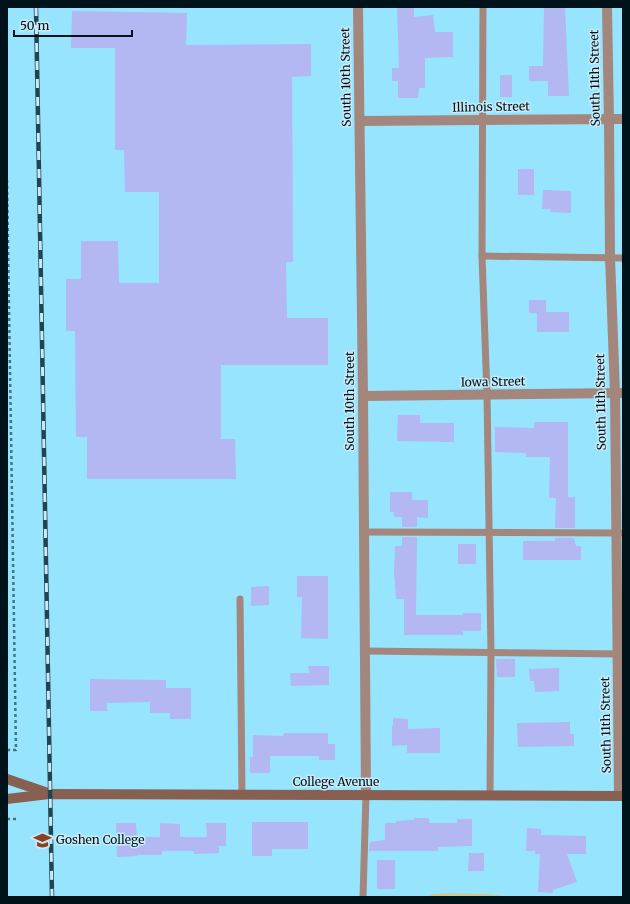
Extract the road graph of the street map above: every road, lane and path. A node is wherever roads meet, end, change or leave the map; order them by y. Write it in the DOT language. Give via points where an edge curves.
graph roads {
  1 [pos="358,7"];
  2 [pos="483,7"];
  3 [pos="607,7"];
  4 [pos="609,119"];
  5 [pos="623,119"];
  6 [pos="483,120"];
  7 [pos="360,121"];
  8 [pos="7,180"];
  9 [pos="482,256"];
  10 [pos="610,257"];
  11 [pos="623,258"];
  12 [pos="619,393"];
  13 [pos="487,395"];
  14 [pos="363,396"];
  15 [pos="364,532"];
  16 [pos="489,532"];
  17 [pos="620,533"];
  18 [pos="240,599"];
  19 [pos="365,651"];
  20 [pos="491,653"];
  21 [pos="620,654"];
  22 [pos="7,750"];
  23 [pos="7,779"];
  24 [pos="49,794"];
  25 [pos="242,795"];
  26 [pos="366,795"];
  27 [pos="490,795"];
  28 [pos="621,796"];
  29 [pos="7,799"];
  30 [pos="7,819"];
  31 [pos="18,819"];
  32 [pos="363,897"];
  1 -- 7 [label="street, South 10th Street"];
  2 -- 6 [label="lane"];
  3 -- 4 [label="street, South 11th Street"];
  4 -- 5 [label="street, Illinois Street"];
  4 -- 6 [label="street, Illinois Street"];
  4 -- 10 [label="street, South 11th Street"];
  6 -- 7 [label="street, Illinois Street"];
  6 -- 9 [label="lane"];
  7 -- 14 [label="street, South 10th Street"];
  8 -- 22 [label="path" via="16,750"];
  9 -- 10 [label="lane"];
  9 -- 13 [label="lane"];
  10 -- 11 [label="lane"];
  10 -- 12 [label="street, South 11th Street"];
  12 -- 13 [label="street, Iowa Street"];
  12 -- 17 [label="street, South 11th Street"];
  13 -- 14 [label="street, Iowa Street"];
  13 -- 16 [label="lane"];
  14 -- 15 [label="street, South 10th Street"];
  15 -- 16 [label="lane"];
  15 -- 19 [label="street, South 10th Street"];
  16 -- 17 [label="lane"];
  16 -- 20 [label="lane"];
  17 -- 21 [label="street, South 11th Street"];
  18 -- 25 [label="lane"];
  19 -- 20 [label="lane"];
  19 -- 26 [label="street, South 10th Street"];
  20 -- 21 [label="lane"];
  20 -- 27 [label="lane"];
  21 -- 28 [label="street, South 11th Street"];
  23 -- 24 [label="main road, College Avenue"];
  24 -- 25 [label="main road, College Avenue"];
  24 -- 29 [label="main road, College Avenue"];
  25 -- 26 [label="main road, College Avenue"];
  26 -- 27 [label="main road, College Avenue"];
  26 -- 32 [label="lane"];
  27 -- 28 [label="main road, College Avenue"];
  30 -- 31 [label="path"];
}
